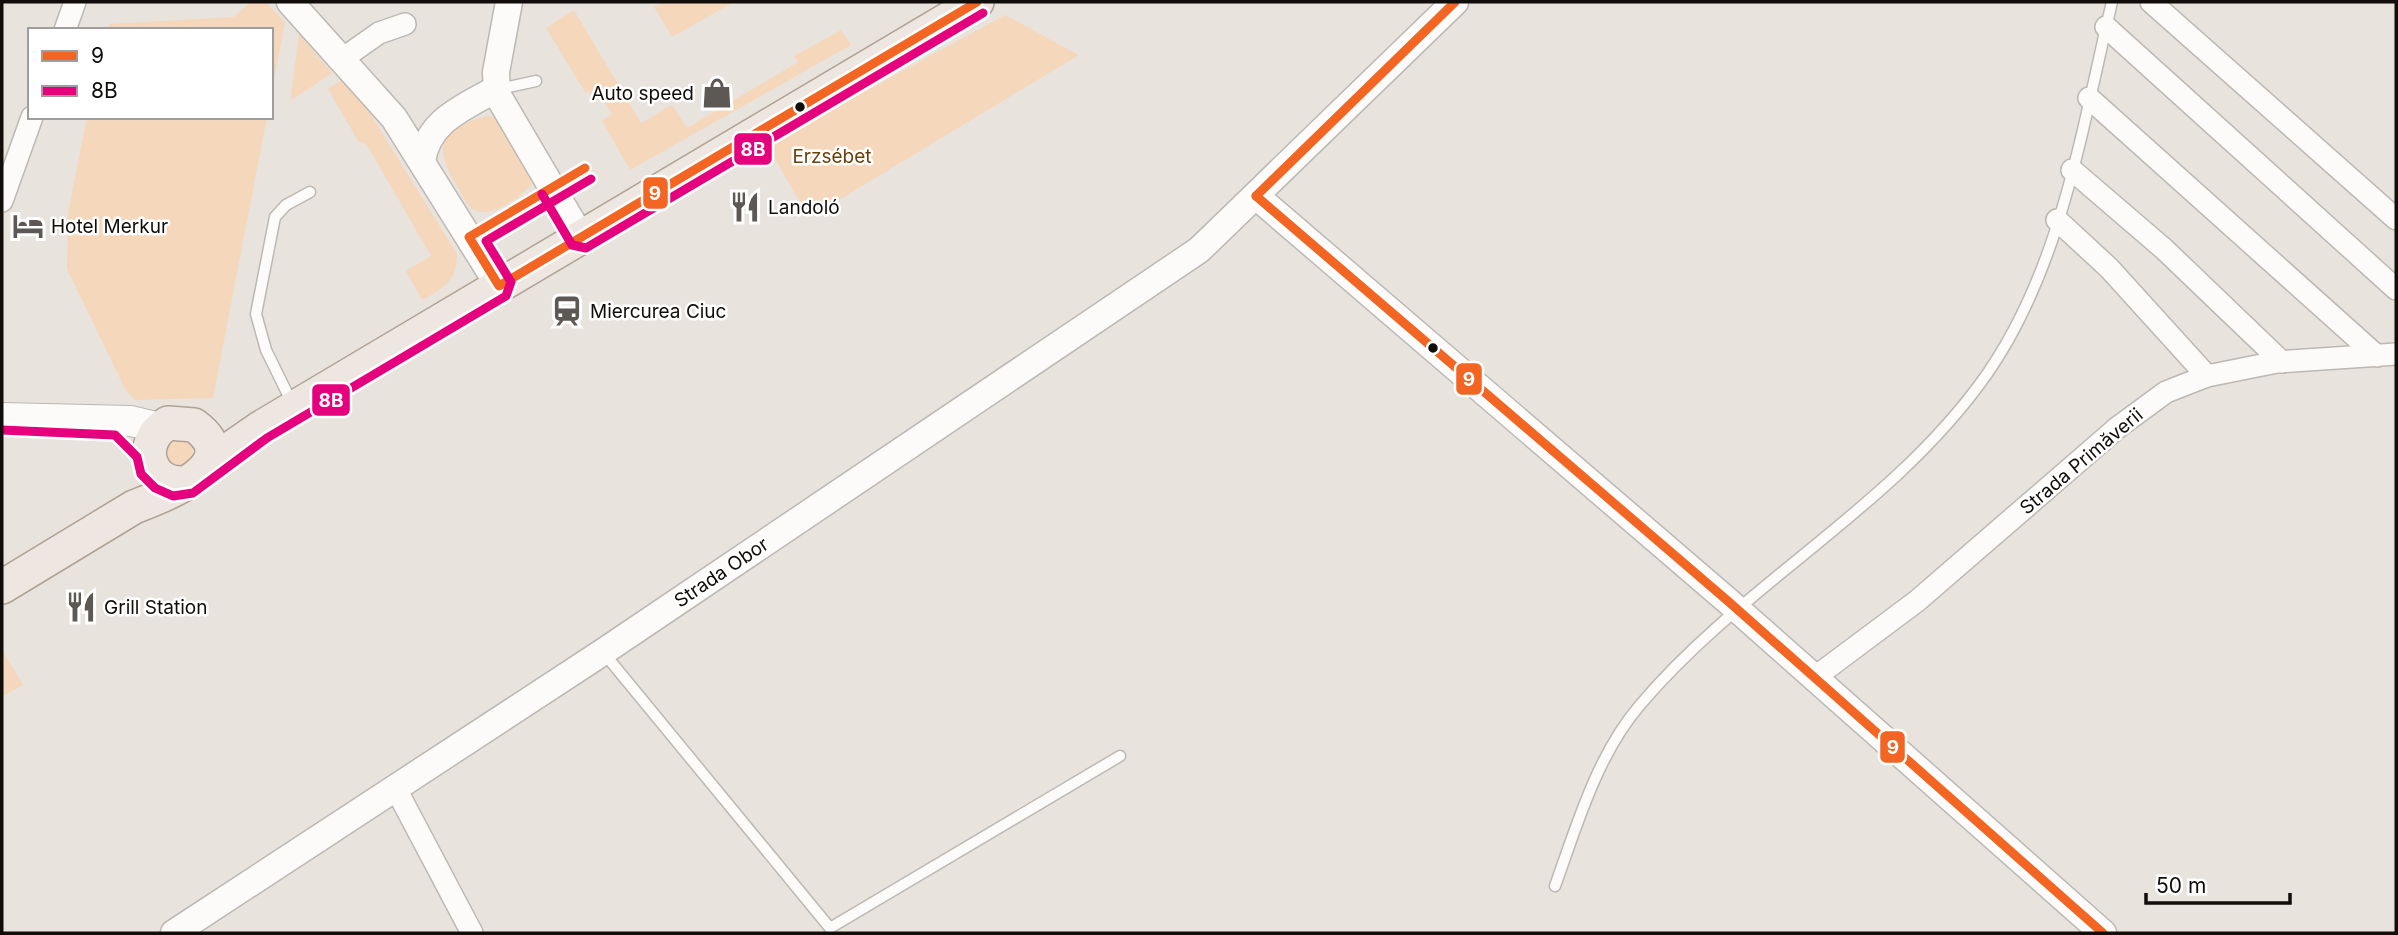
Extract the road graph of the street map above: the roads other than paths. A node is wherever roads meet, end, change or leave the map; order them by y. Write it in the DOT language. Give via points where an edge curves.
graph roads {
  1 [pos="75,2"];
  2 [pos="290,2"];
  3 [pos="509,2"];
  4 [pos="977,2"];
  5 [pos="1455,2"];
  6 [pos="2112,2"];
  7 [pos="2151,2"];
  8 [pos="405,24"];
  9 [pos="2106,27"];
  10 [pos="66,28"];
  11 [pos="342,59"];
  12 [pos="536,81"];
  13 [pos="496,89"];
  14 [pos="2089,98"];
  15 [pos="394,118"];
  16 [pos="445,118"];
  17 [pos="31,119"];
  18 [pos="422,162"];
  19 [pos="585,168"];
  20 [pos="2072,170"];
  21 [pos="553,188"];
  22 [pos="4,189"];
  23 [pos="310,192"];
  24 [pos="1256,195"];
  25 [pos="2396,219"];
  26 [pos="2057,220"];
  27 [pos="469,237"];
  28 [pos="581,237"];
  29 [pos="499,286"];
  30 [pos="2396,289"];
  31 [pos="2387,355"];
  32 [pos="2282,362"];
  33 [pos="2207,376"];
  34 [pos="294,408"];
  35 [pos="2,418"];
  36 [pos="260,428"];
  37 [pos="201,430"];
  38 [pos="153,449"];
  39 [pos="199,473"];
  40 [pos="134,507"];
  41 [pos="2,587"];
  42 [pos="1737,609"];
  43 [pos="603,652"];
  44 [pos="1814,678"];
  45 [pos="1120,757"];
  46 [pos="396,789"];
  47 [pos="1555,886"];
  48 [pos="174,933"];
  49 [pos="472,933"];
  50 [pos="2103,933"];
  1 -- 10 [label="street"];
  2 -- 11 [label="street"];
  3 -- 13 [label="street"];
  4 -- 28 [label="main road"];
  5 -- 24 [label="street, Strada Obor"];
  6 -- 9 [label="lane"];
  7 -- 25 [label="street"];
  8 -- 11 [label="street" via="379,33"];
  9 -- 14 [label="lane"];
  9 -- 30 [label="street"];
  11 -- 15 [label="street"];
  12 -- 13 [label="lane"];
  13 -- 16 [label="street"];
  13 -- 21 [label="street"];
  14 -- 20 [label="lane"];
  14 -- 31 [label="street"];
  15 -- 16 [label="street"];
  15 -- 18 [label="street"];
  16 -- 18 [label="street" via="429,136"];
  17 -- 22 [label="street"];
  18 -- 27 [label="street"];
  19 -- 21 [label="lane"];
  20 -- 26 [label="lane"];
  20 -- 32 [label="street" via="2164,249"];
  21 -- 27 [label="lane"];
  21 -- 28 [label="street"];
  23 -- 34 [label="lane" via="275,217 256,314 266,350"];
  24 -- 42 [label="street"];
  24 -- 43 [label="street, Strada Obor" via="1199,250 1167,273"];
  26 -- 33 [label="street" via="2109,268"];
  26 -- 42 [label="lane" via="2006,342 1987,374 1943,428 1878,495"];
  27 -- 29 [label="street"];
  28 -- 29 [label="main road"];
  29 -- 34 [label="main road"];
  31 -- 32 [label="street, Strada Primăverii"];
  32 -- 33 [label="street, Strada Primăverii"];
  33 -- 44 [label="street, Strada Primăverii" via="2166,392 2117,428 1917,601"];
  34 -- 36 [label="main road"];
  35 -- 38 [label="main road" via="131,421"];
  36 -- 37 [label="main road"];
  36 -- 39 [label="main road"];
  37 -- 38 [label="main road" via="186,422 168,423"];
  37 -- 39 [label="main road" via="210,446"];
  38 -- 39 [label="main road" via="168,482"];
  38 -- 40 [label="main road"];
  39 -- 40 [label="main road"];
  40 -- 41 [label="main road"];
  42 -- 44 [label="street"];
  42 -- 47 [label="lane" via="1681,660 1620,733 1582,813"];
  43 -- 45 [label="lane" via="830,928"];
  43 -- 46 [label="street, Strada Obor"];
  44 -- 50 [label="street"];
  46 -- 48 [label="street, Strada Obor"];
  46 -- 49 [label="street"];
}
